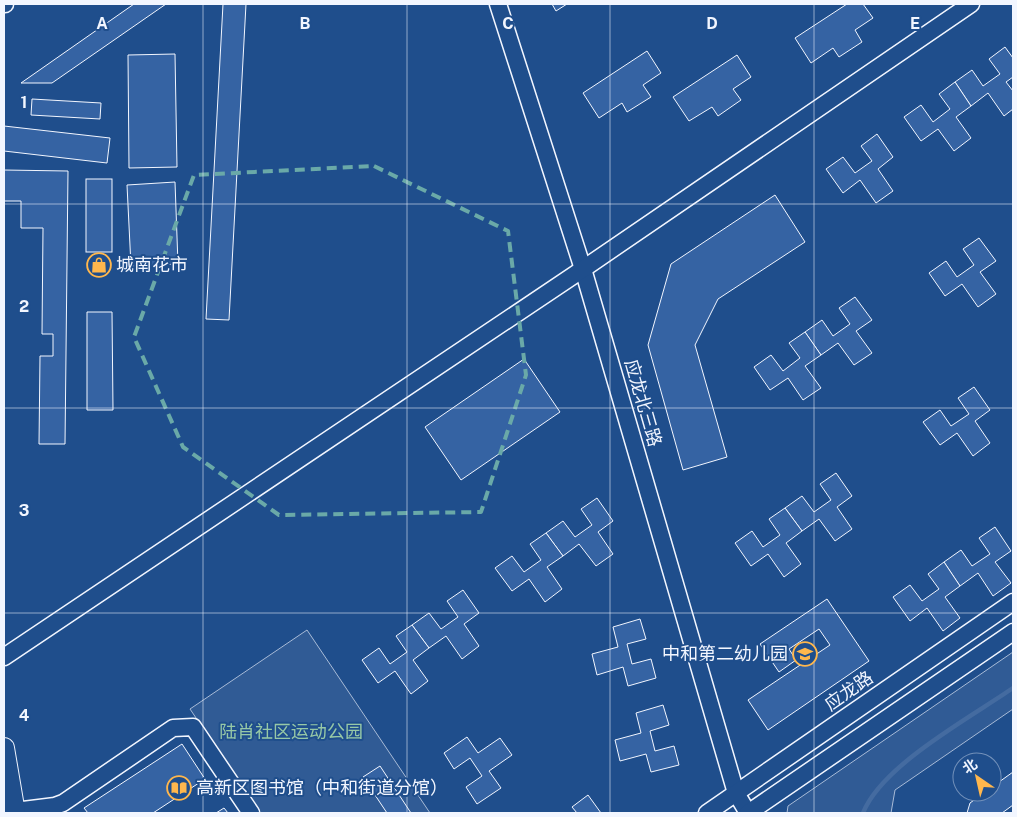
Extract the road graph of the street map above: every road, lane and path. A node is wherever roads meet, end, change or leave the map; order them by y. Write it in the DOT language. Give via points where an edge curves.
graph roads {
  1 [pos="498,4"];
  2 [pos="971,4"];
  3 [pos="583,268"];
  4 [pos="1013,602"];
  5 [pos="1013,632"];
  6 [pos="4,656"];
  7 [pos="4,748"];
  8 [pos="736,793"];
  9 [pos="15,812"];
  10 [pos="251,813"];
  11 [pos="706,813"];
  12 [pos="748,813"];
  1 -- 3 [label="street, 应龙北三路"];
  2 -- 3 [label="street"];
  3 -- 6 [label="street"];
  3 -- 8 [label="street, 应龙北三路"];
  4 -- 8 [label="street, 应龙路"];
  5 -- 12 [label="street"];
  7 -- 9 [label="main road"];
  8 -- 11 [label="street, 应龙路"];
  8 -- 12 [label="street, 应龙北三路"];
  9 -- 10 [label="street" via="63,803 173,728 193,726"];
}
